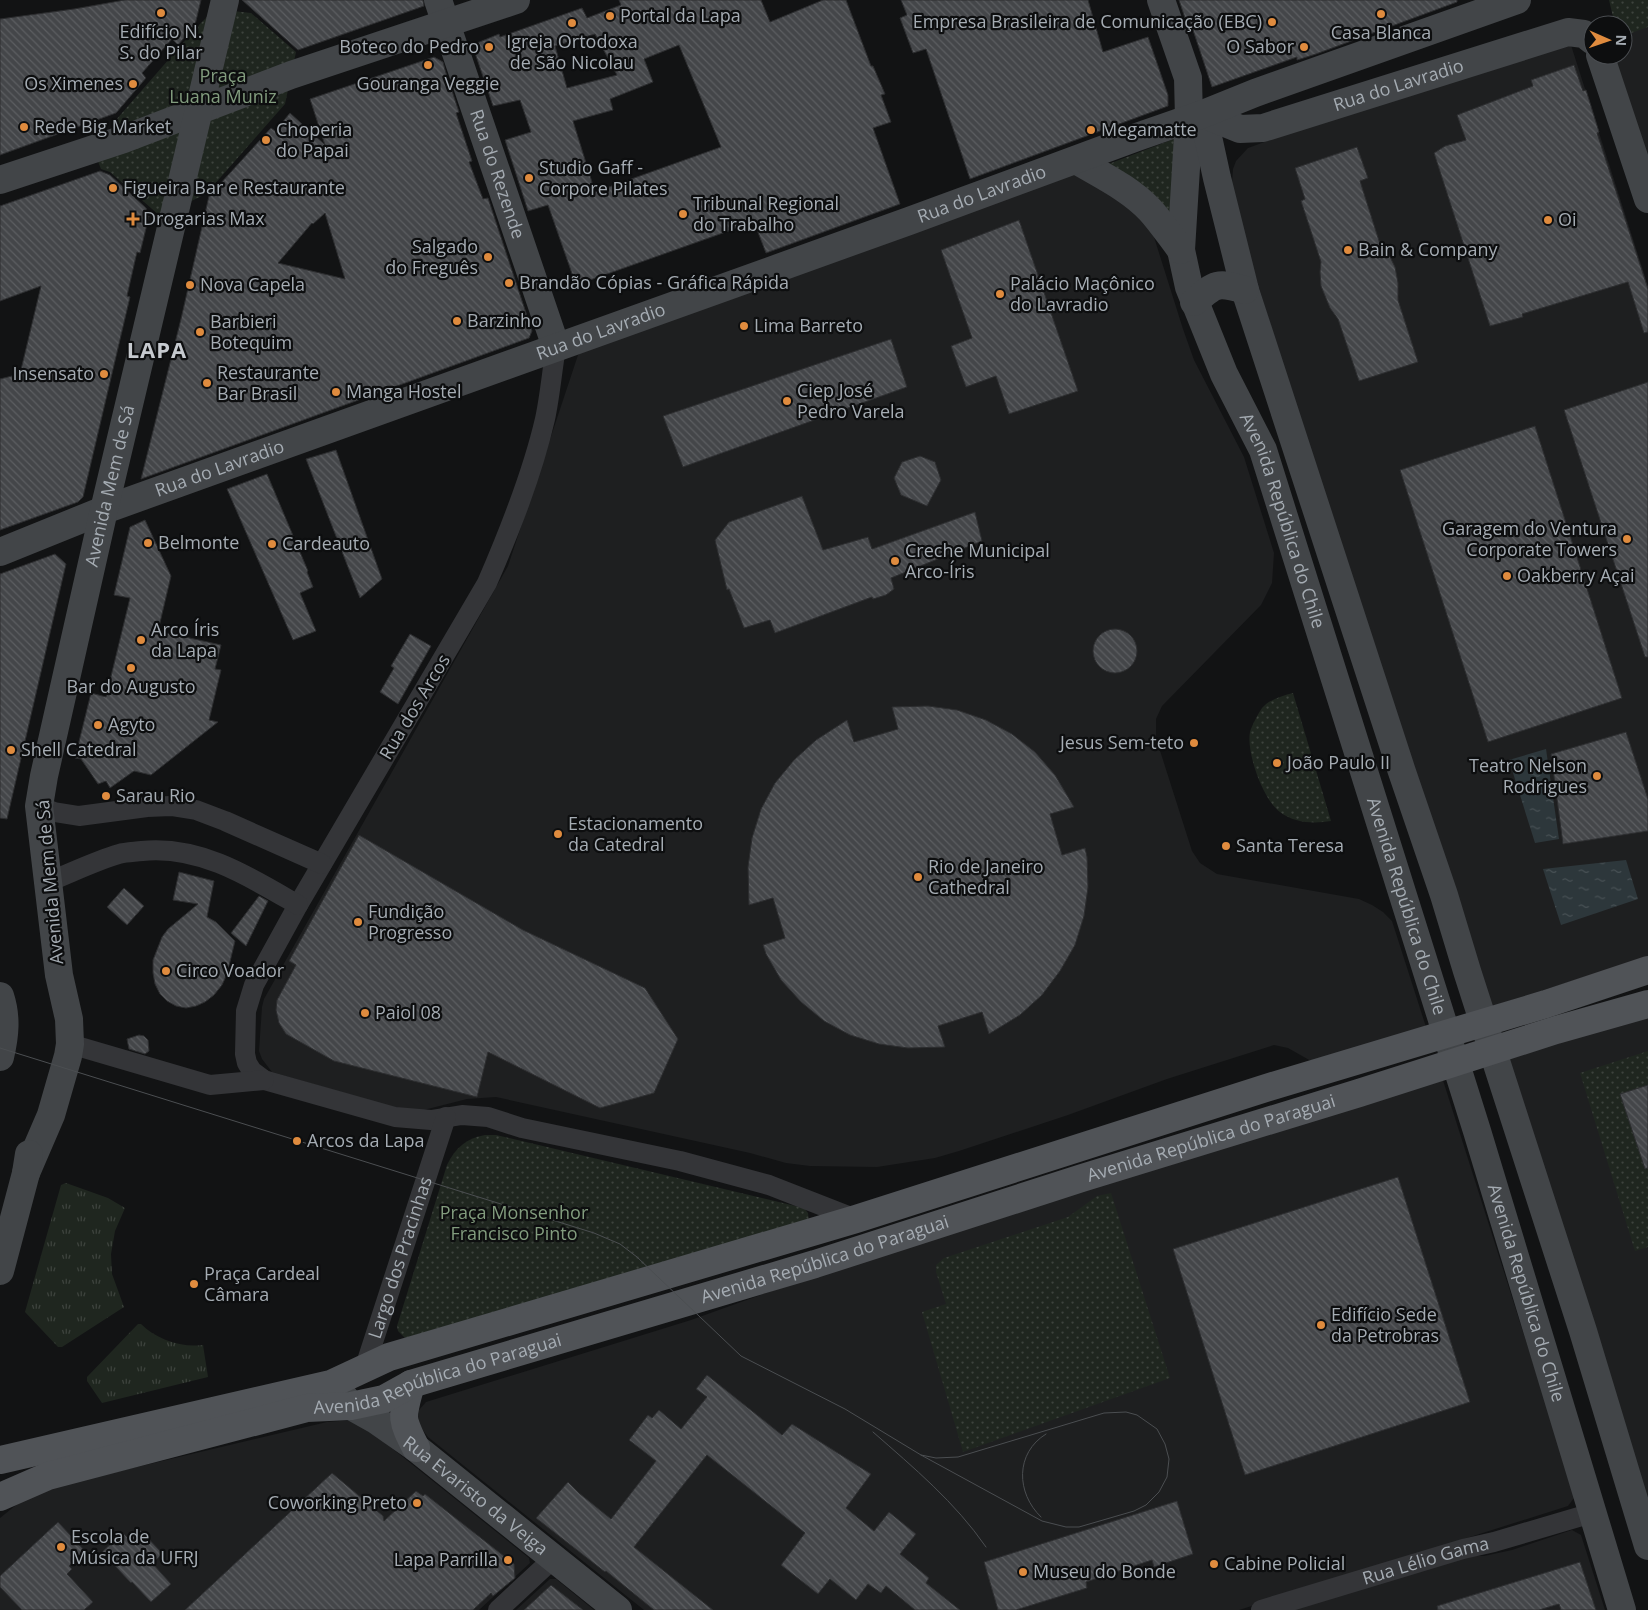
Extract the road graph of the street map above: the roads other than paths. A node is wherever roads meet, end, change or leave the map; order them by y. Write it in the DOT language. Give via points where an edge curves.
graph roads {
  1 [pos="225,0"];
  2 [pos="516,0"];
  3 [pos="1160,0"];
  4 [pos="1516,0"];
  5 [pos="442,12"];
  6 [pos="1583,34"];
  7 [pos="1603,65"];
  8 [pos="199,110"];
  9 [pos="1196,117"];
  10 [pos="1076,160"];
  11 [pos="0,180"];
  12 [pos="1648,199"];
  13 [pos="1181,250"];
  14 [pos="1245,290"];
  15 [pos="1194,302"];
  16 [pos="556,347"];
  17 [pos="104,510"];
  18 [pos="0,552"];
  19 [pos="39,806"];
  20 [pos="322,864"];
  21 [pos="48,882"];
  22 [pos="298,905"];
  23 [pos="1648,970"];
  24 [pos="59,975"];
  25 [pos="0,996"];
  26 [pos="1648,1004"];
  27 [pos="70,1044"];
  28 [pos="0,1057"];
  29 [pos="264,1080"];
  30 [pos="446,1117"];
  31 [pos="26,1173"];
  32 [pos="856,1219"];
  33 [pos="0,1271"];
  34 [pos="364,1370"];
  35 [pos="332,1384"];
  36 [pos="411,1384"];
  37 [pos="351,1406"];
  38 [pos="308,1408"];
  39 [pos="416,1448"];
  40 [pos="0,1460"];
  41 [pos="0,1497"];
  42 [pos="1592,1513"];
  43 [pos="1648,1546"];
  44 [pos="554,1558"];
  45 [pos="498,1610"];
  46 [pos="618,1610"];
  47 [pos="1260,1610"];
  48 [pos="1622,1610"];
  1 -- 8 [label="main road, Avenida Mem de Sá"];
  2 -- 5 [label="main road"];
  3 -- 9 [label="main road" via="1188,78"];
  4 -- 9 [label="main road, Rua do Lavradio"];
  5 -- 8 [label="main road" via="291,76"];
  5 -- 16 [label="main road, Rua do Rezende"];
  6 -- 9 [label="main road, Rua do Lavradio" via="1568,32 1263,128 1240,129"];
  7 -- 12 [label="main road"];
  8 -- 11 [label="main road"];
  8 -- 17 [label="main road, Avenida Mem de Sá"];
  9 -- 10 [label="main road, Rua do Lavradio"];
  9 -- 13 [label="main road, Avenida República do Chile"];
  9 -- 14 [label="main road, Avenida República do Chile" via="1216,178"];
  10 -- 13 [label="main road" via="1137,198"];
  10 -- 16 [label="main road, Rua do Lavradio"];
  13 -- 15 [label="main road, Avenida República do Chile"];
  14 -- 15 [label="main road" via="1222,284 1206,291"];
  14 -- 43 [label="main road, Avenida República do Chile" via="1444,895"];
  15 -- 42 [label="main road, Avenida República do Chile" via="1224,374 1263,450"];
  16 -- 17 [label="main road, Rua do Lavradio"];
  16 -- 20 [label="street, Rua dos Arcos" via="545,419 529,474 488,583"];
  17 -- 18 [label="main road, Rua do Lavradio"];
  17 -- 19 [label="main road, Avenida Mem de Sá"];
  19 -- 20 [label="street" via="79,816 147,807 196,810"];
  19 -- 21 [label="main road, Avenida Mem de Sá"];
  20 -- 22 [label="street, Rua dos Arcos"];
  21 -- 22 [label="street" via="120,854 170,851 212,860 248,876"];
  21 -- 24 [label="main road, Avenida Mem de Sá"];
  22 -- 29 [label="street, Rua dos Arcos" via="254,985 246,1011 247,1063"];
  23 -- 32 [label="main road, Avenida República do Paraguai"];
  24 -- 27 [label="main road, Avenida Mem de Sá" via="69,1019"];
  24 -- 31 [label="main road, Avenida Mem de Sá" via="51,1046 35,1111"];
  25 -- 28 [label="main road" via="5,1026"];
  26 -- 36 [label="main road, Avenida República do Paraguai" via="1389,1082 815,1264"];
  27 -- 29 [label="street" via="210,1085"];
  27 -- 31 [label="main road, Avenida Mem de Sá" via="51,1116"];
  29 -- 30 [label="street" via="395,1117 431,1120"];
  30 -- 32 [label="street" via="488,1117 522,1128 680,1161 769,1185"];
  30 -- 34 [label="street, Largo dos Pracinhas"];
  31 -- 33 [label="main road, Avenida Mem de Sá"];
  32 -- 34 [label="main road, Avenida República do Paraguai" via="389,1357"];
  34 -- 35 [label="main road, Avenida República do Paraguai"];
  35 -- 37 [label="main road, Rua Evaristo da Veiga"];
  35 -- 38 [label="main road"];
  35 -- 40 [label="main road, Avenida República do Paraguai"];
  36 -- 37 [label="main road, Avenida República do Paraguai" via="384,1399"];
  36 -- 39 [label="main road" via="403,1412 404,1426"];
  37 -- 38 [label="main road, Avenida República do Paraguai"];
  37 -- 39 [label="main road, Rua Evaristo da Veiga"];
  38 -- 41 [label="main road, Avenida República do Paraguai" via="48,1476"];
  39 -- 44 [label="main road, Rua Evaristo da Veiga"];
  42 -- 47 [label="street, Rua Lélio Gama"];
  42 -- 48 [label="main road, Avenida República do Chile"];
  44 -- 45 [label="street"];
  44 -- 46 [label="main road, Rua Evaristo da Veiga"];
}
